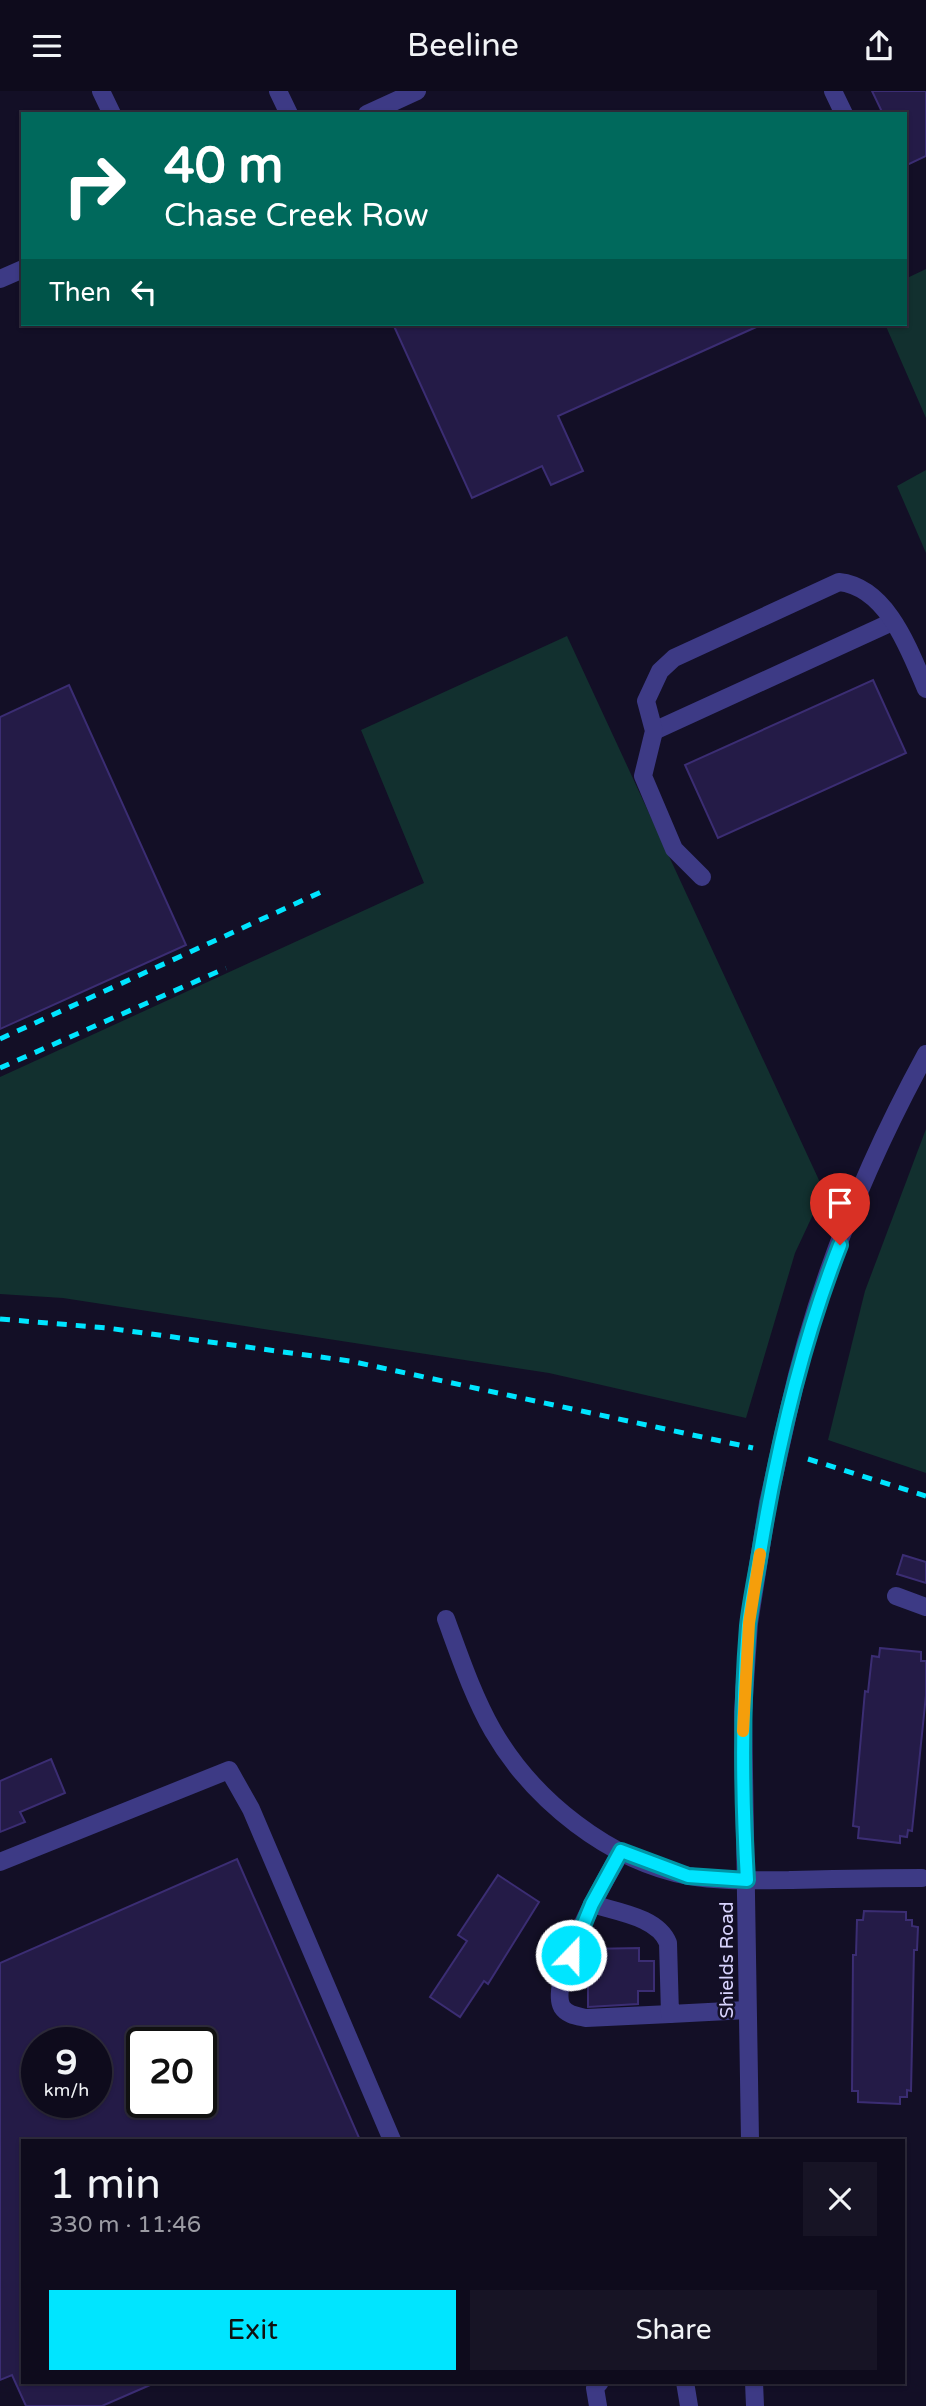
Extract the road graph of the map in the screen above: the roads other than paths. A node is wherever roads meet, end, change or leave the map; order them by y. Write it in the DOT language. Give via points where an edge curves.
graph roads {
  1 [pos="101,91"];
  2 [pos="278,91"];
  3 [pos="417,91"];
  4 [pos="833,91"];
  5 [pos="111,112"];
  6 [pos="288,112"];
  7 [pos="370,112"];
  8 [pos="843,112"];
  9 [pos="21,270"];
  10 [pos="0,279"];
  11 [pos="892,622"];
  12 [pos="926,689"];
  13 [pos="654,731"];
  14 [pos="702,877"];
  15 [pos="926,1054"];
  16 [pos="896,1596"];
  17 [pos="926,1607"];
  18 [pos="446,1619"];
  19 [pos="621,1851"];
  20 [pos="0,1862"];
  21 [pos="747,1880"];
  22 [pos="925,1880"];
  23 [pos="592,1904"];
  24 [pos="747,2010"];
  25 [pos="670,2014"];
  26 [pos="392,2139"];
  27 [pos="750,2139"];
  28 [pos="598,2384"];
  29 [pos="684,2384"];
  30 [pos="754,2384"];
  31 [pos="598,2406"];
  32 [pos="689,2406"];
  33 [pos="755,2406"];
  1 -- 5 [label="street"];
  2 -- 6 [label="street"];
  3 -- 7 [label="street"];
  4 -- 8 [label="street"];
  9 -- 10 [label="street"];
  11 -- 12 [label="street"];
  11 -- 13 [label="street"];
  11 -- 13 [label="street" via="874,595 857,584 839,582 696,645 674,658 652,684 646,701"];
  13 -- 14 [label="street" via="643,776 674,849"];
  15 -- 21 [label="street, Shields Road, bridge" via="877,1155 821,1295 768,1503 749,1623 744,1699"];
  16 -- 17 [label="street"];
  18 -- 19 [label="street" via="474,1694 519,1768 551,1804"];
  19 -- 21 [label="street" via="688,1876"];
  19 -- 23 [label="street"];
  20 -- 26 [label="street" via="229,1770 251,1809"];
  21 -- 22 [label="street"];
  21 -- 24 [label="street, Shields Road"];
  23 -- 25 [label="street" via="656,1925 665,1934"];
  23 -- 25 [label="street" via="561,1980 563,2008 573,2016"];
  24 -- 25 [label="street"];
  24 -- 27 [label="street, Shields Road"];
  28 -- 31 [label="street" via="594,2388"];
  29 -- 32 [label="street"];
  30 -- 33 [label="street"];
}
